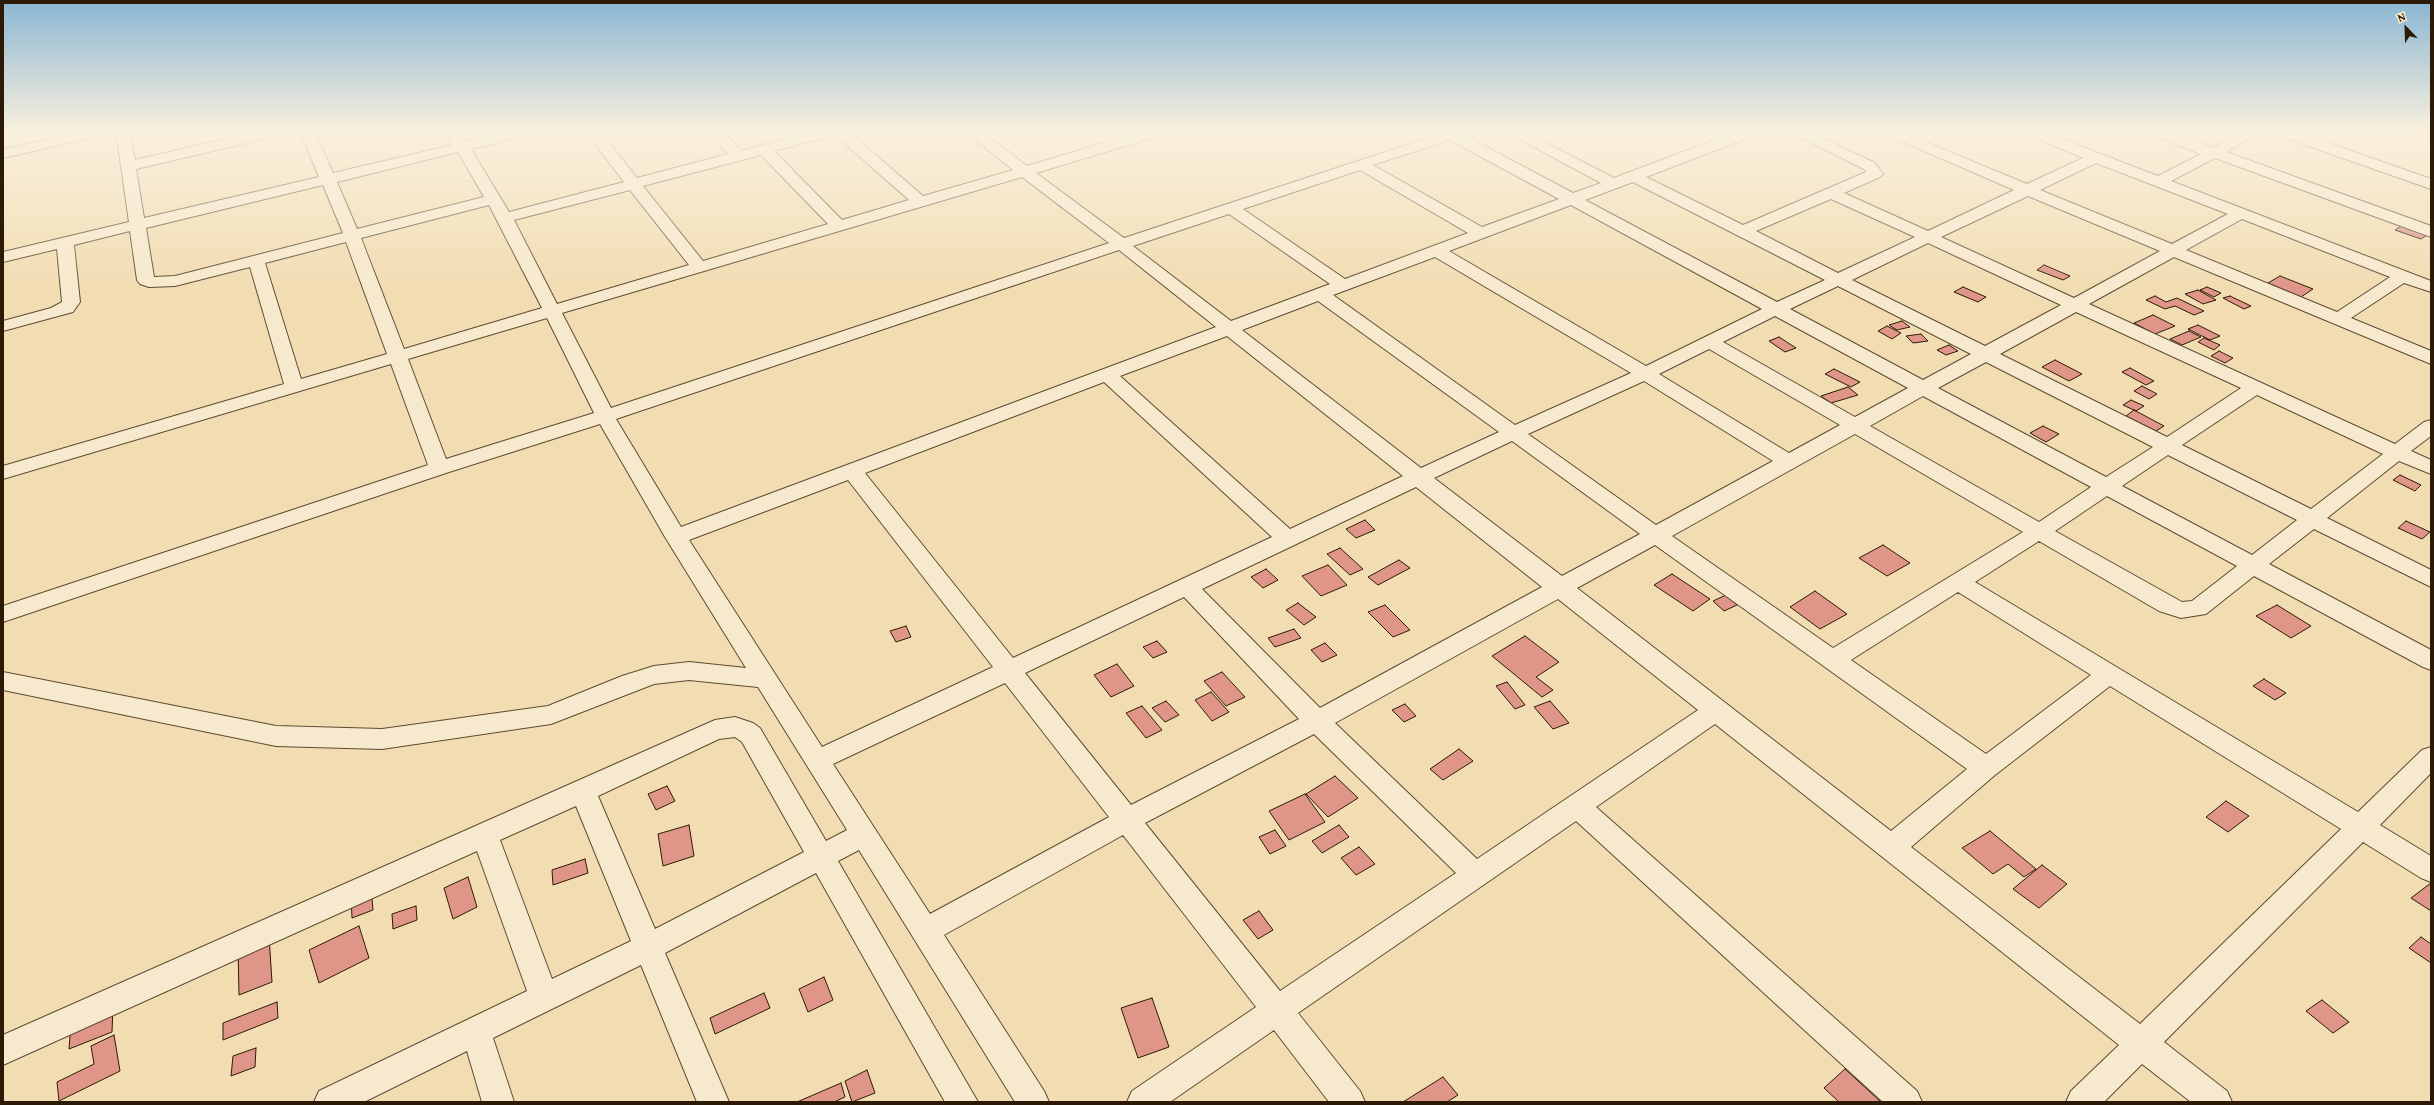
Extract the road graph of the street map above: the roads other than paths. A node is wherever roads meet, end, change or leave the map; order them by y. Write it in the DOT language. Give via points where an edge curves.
graph roads {
  1 [pos="132,183"];
  2 [pos="313,183"];
  3 [pos="330,183"];
  4 [pos="483,183"];
  5 [pos="639,183"];
  6 [pos="796,183"];
  7 [pos="898,183"];
  8 [pos="988,183"];
  9 [pos="1038,183"];
  10 [pos="1308,183"];
  11 [pos="1393,183"];
  12 [pos="1541,183"];
  13 [pos="1611,183"];
  14 [pos="1617,183"];
  15 [pos="1646,183"];
  16 [pos="1856,183"];
  17 [pos="2007,183"];
  18 [pos="2041,183"];
  19 [pos="2159,183"];
  20 [pos="2294,183"];
  21 [pos="634,184"];
  22 [pos="1614,184"];
  23 [pos="2025,190"];
  24 [pos="1832,193"];
  25 [pos="493,199"];
  26 [pos="1572,200"];
  27 [pos="921,202"];
  28 [pos="1230,208"];
  29 [pos="2240,214"];
  30 [pos="505,218"];
  31 [pos="139,225"];
  32 [pos="839,226"];
  33 [pos="1743,231"];
  34 [pos="2431,232"];
  35 [pos="1482,234"];
  36 [pos="352,235"];
  37 [pos="1928,237"];
  38 [pos="65,242"];
  39 [pos="1121,244"];
  40 [pos="1435,250"];
  41 [pos="2174,252"];
  42 [pos="3,257"];
  43 [pos="256,260"];
  44 [pos="700,268"];
  45 [pos="2403,276"];
  46 [pos="1838,279"];
  47 [pos="1344,284"];
  48 [pos="2431,287"];
  49 [pos="1320,294"];
  50 [pos="2075,304"];
  51 [pos="1776,309"];
  52 [pos="552,311"];
  53 [pos="2336,320"];
  54 [pos="3,326"];
  55 [pos="1229,328"];
  56 [pos="1709,342"];
  57 [pos="1984,354"];
  58 [pos="397,358"];
  59 [pos="2431,358"];
  60 [pos="1106,374"];
  61 [pos="1645,374"];
  62 [pos="294,387"];
  63 [pos="1922,388"];
  64 [pos="2256,388"];
  65 [pos="605,416"];
  66 [pos="1855,426"];
  67 [pos="2431,426"];
  68 [pos="1513,433"];
  69 [pos="2166,446"];
  70 [pos="2396,452"];
  71 [pos="1789,462"];
  72 [pos="439,468"];
  73 [pos="2431,468"];
  74 [pos="851,470"];
  75 [pos="3,473"];
  76 [pos="1419,478"];
  77 [pos="2106,486"];
  78 [pos="2311,519"];
  79 [pos="2040,531"];
  80 [pos="1654,534"];
  81 [pos="676,537"];
  82 [pos="1288,539"];
  83 [pos="2252,565"];
  84 [pos="2431,579"];
  85 [pos="1958,582"];
  86 [pos="1559,586"];
  87 [pos="1187,587"];
  88 [pos="3,614"];
  89 [pos="1833,660"];
  90 [pos="2431,661"];
  91 [pos="1009,670"];
  92 [pos="2109,674"];
  93 [pos="764,679"];
  94 [pos="8,685"];
  95 [pos="1717,710"];
  96 [pos="1317,721"];
  97 [pos="2431,757"];
  98 [pos="816,761"];
  99 [pos="1986,768"];
  100 [pos="583,791"];
  101 [pos="1577,806"];
  102 [pos="1127,820"];
  103 [pos="2361,828"];
  104 [pos="485,835"];
  105 [pos="863,835"];
  106 [pos="1892,847"];
  107 [pos="822,856"];
  108 [pos="2431,870"];
  109 [pos="1476,875"];
  110 [pos="924,932"];
  111 [pos="648,947"];
  112 [pos="544,998"];
  113 [pos="1277,1011"];
  114 [pos="476,1031"];
  115 [pos="2141,1043"];
  116 [pos="3,1050"];
  117 [pos="330,1102"];
  118 [pos="498,1102"];
  119 [pos="713,1102"];
  120 [pos="962,1102"];
  121 [pos="1033,1102"];
  122 [pos="1143,1102"];
  123 [pos="1349,1102"];
  124 [pos="1906,1102"];
  125 [pos="2082,1102"];
  126 [pos="2216,1102"];
  1 -- 31 [label="street"];
  2 -- 31 [label="street"];
  3 -- 36 [label="street"];
  4 -- 25 [label="street"];
  5 -- 21 [label="street"];
  6 -- 32 [label="street"];
  7 -- 27 [label="street"];
  8 -- 27 [label="street"];
  9 -- 39 [label="street"];
  10 -- 28 [label="street"];
  11 -- 35 [label="street"];
  12 -- 26 [label="street"];
  13 -- 22 [label="street"];
  14 -- 22 [label="street"];
  15 -- 33 [label="street"];
  16 -- 24 [label="street"];
  17 -- 23 [label="street"];
  18 -- 23 [label="street"];
  19 -- 29 [label="street"];
  20 -- 34 [label="street"];
  21 -- 30 [label="street"];
  21 -- 44 [label="street"];
  22 -- 26 [label="street"];
  23 -- 37 [label="street"];
  23 -- 41 [label="street"];
  24 -- 33 [label="street"];
  24 -- 37 [label="street"];
  25 -- 30 [label="street"];
  25 -- 36 [label="street"];
  26 -- 35 [label="street"];
  26 -- 51 [label="street"];
  27 -- 32 [label="street"];
  28 -- 39 [label="street"];
  28 -- 47 [label="street"];
  29 -- 41 [label="street"];
  29 -- 45 [label="street"];
  30 -- 52 [label="street"];
  31 -- 38 [label="street"];
  31 -- 43 [label="street" via="146,280 155,283 175,281"];
  32 -- 44 [label="street"];
  33 -- 46 [label="street"];
  35 -- 40 [label="street"];
  36 -- 43 [label="street"];
  36 -- 58 [label="street"];
  37 -- 46 [label="street"];
  37 -- 50 [label="street"];
  38 -- 42 [label="street"];
  38 -- 54 [label="street" via="71,302 67,308"];
  39 -- 55 [label="street"];
  39 -- 65 [label="street"];
  40 -- 47 [label="street"];
  40 -- 61 [label="street"];
  41 -- 50 [label="street"];
  41 -- 53 [label="street"];
  43 -- 62 [label="street"];
  44 -- 52 [label="street"];
  45 -- 48 [label="street"];
  45 -- 53 [label="street"];
  46 -- 51 [label="street"];
  46 -- 57 [label="street"];
  47 -- 49 [label="street"];
  49 -- 55 [label="street"];
  49 -- 68 [label="street"];
  50 -- 57 [label="street"];
  50 -- 64 [label="street"];
  51 -- 56 [label="street"];
  51 -- 63 [label="street"];
  52 -- 58 [label="street"];
  52 -- 65 [label="street"];
  53 -- 59 [label="street"];
  55 -- 60 [label="street"];
  55 -- 76 [label="street"];
  56 -- 61 [label="street"];
  56 -- 66 [label="street"];
  57 -- 63 [label="street"];
  57 -- 69 [label="street"];
  58 -- 62 [label="street"];
  58 -- 72 [label="street"];
  60 -- 74 [label="street"];
  60 -- 82 [label="street"];
  61 -- 68 [label="street"];
  61 -- 71 [label="street"];
  62 -- 75 [label="street"];
  63 -- 66 [label="street"];
  63 -- 77 [label="street"];
  64 -- 69 [label="street"];
  64 -- 70 [label="street"];
  65 -- 72 [label="street"];
  65 -- 81 [label="street"];
  66 -- 71 [label="street"];
  66 -- 79 [label="street"];
  67 -- 70 [label="street"];
  68 -- 76 [label="street"];
  68 -- 80 [label="street"];
  69 -- 77 [label="street"];
  69 -- 78 [label="street"];
  70 -- 73 [label="street"];
  70 -- 78 [label="street"];
  71 -- 80 [label="street"];
  72 -- 88 [label="street"];
  74 -- 81 [label="street"];
  74 -- 91 [label="street"];
  76 -- 82 [label="street"];
  76 -- 86 [label="street"];
  77 -- 79 [label="street"];
  77 -- 83 [label="street"];
  78 -- 83 [label="street"];
  78 -- 84 [label="street"];
  79 -- 83 [label="street" via="2167,605 2182,610 2198,608"];
  79 -- 85 [label="street"];
  80 -- 86 [label="street"];
  80 -- 89 [label="street"];
  81 -- 93 [label="street"];
  82 -- 87 [label="street"];
  83 -- 90 [label="street"];
  85 -- 89 [label="street"];
  85 -- 92 [label="street"];
  86 -- 95 [label="street"];
  86 -- 96 [label="street"];
  87 -- 91 [label="street"];
  87 -- 96 [label="street"];
  89 -- 99 [label="street"];
  91 -- 98 [label="street"];
  91 -- 102 [label="street"];
  92 -- 99 [label="street"];
  92 -- 103 [label="street"];
  93 -- 94 [label="street" via="689,671 654,675 550,715 382,739 276,736"];
  93 -- 98 [label="street"];
  95 -- 101 [label="street"];
  95 -- 106 [label="street"];
  96 -- 102 [label="street"];
  96 -- 109 [label="street"];
  97 -- 103 [label="street"];
  98 -- 105 [label="street"];
  99 -- 106 [label="street"];
  100 -- 104 [label="street"];
  100 -- 107 [label="street" via="715,730 735,727 751,735"];
  100 -- 111 [label="street"];
  101 -- 109 [label="street"];
  101 -- 124 [label="street"];
  102 -- 110 [label="street"];
  102 -- 113 [label="street"];
  103 -- 108 [label="street"];
  103 -- 115 [label="street"];
  104 -- 112 [label="street"];
  104 -- 116 [label="street"];
  105 -- 107 [label="street"];
  105 -- 110 [label="street"];
  106 -- 115 [label="street"];
  107 -- 111 [label="street"];
  107 -- 120 [label="street"];
  109 -- 113 [label="street"];
  110 -- 121 [label="street"];
  111 -- 112 [label="street"];
  111 -- 119 [label="street"];
  112 -- 114 [label="street"];
  113 -- 122 [label="street"];
  113 -- 123 [label="street"];
  114 -- 117 [label="street"];
  114 -- 118 [label="street"];
  115 -- 125 [label="street"];
  115 -- 126 [label="street"];
}
